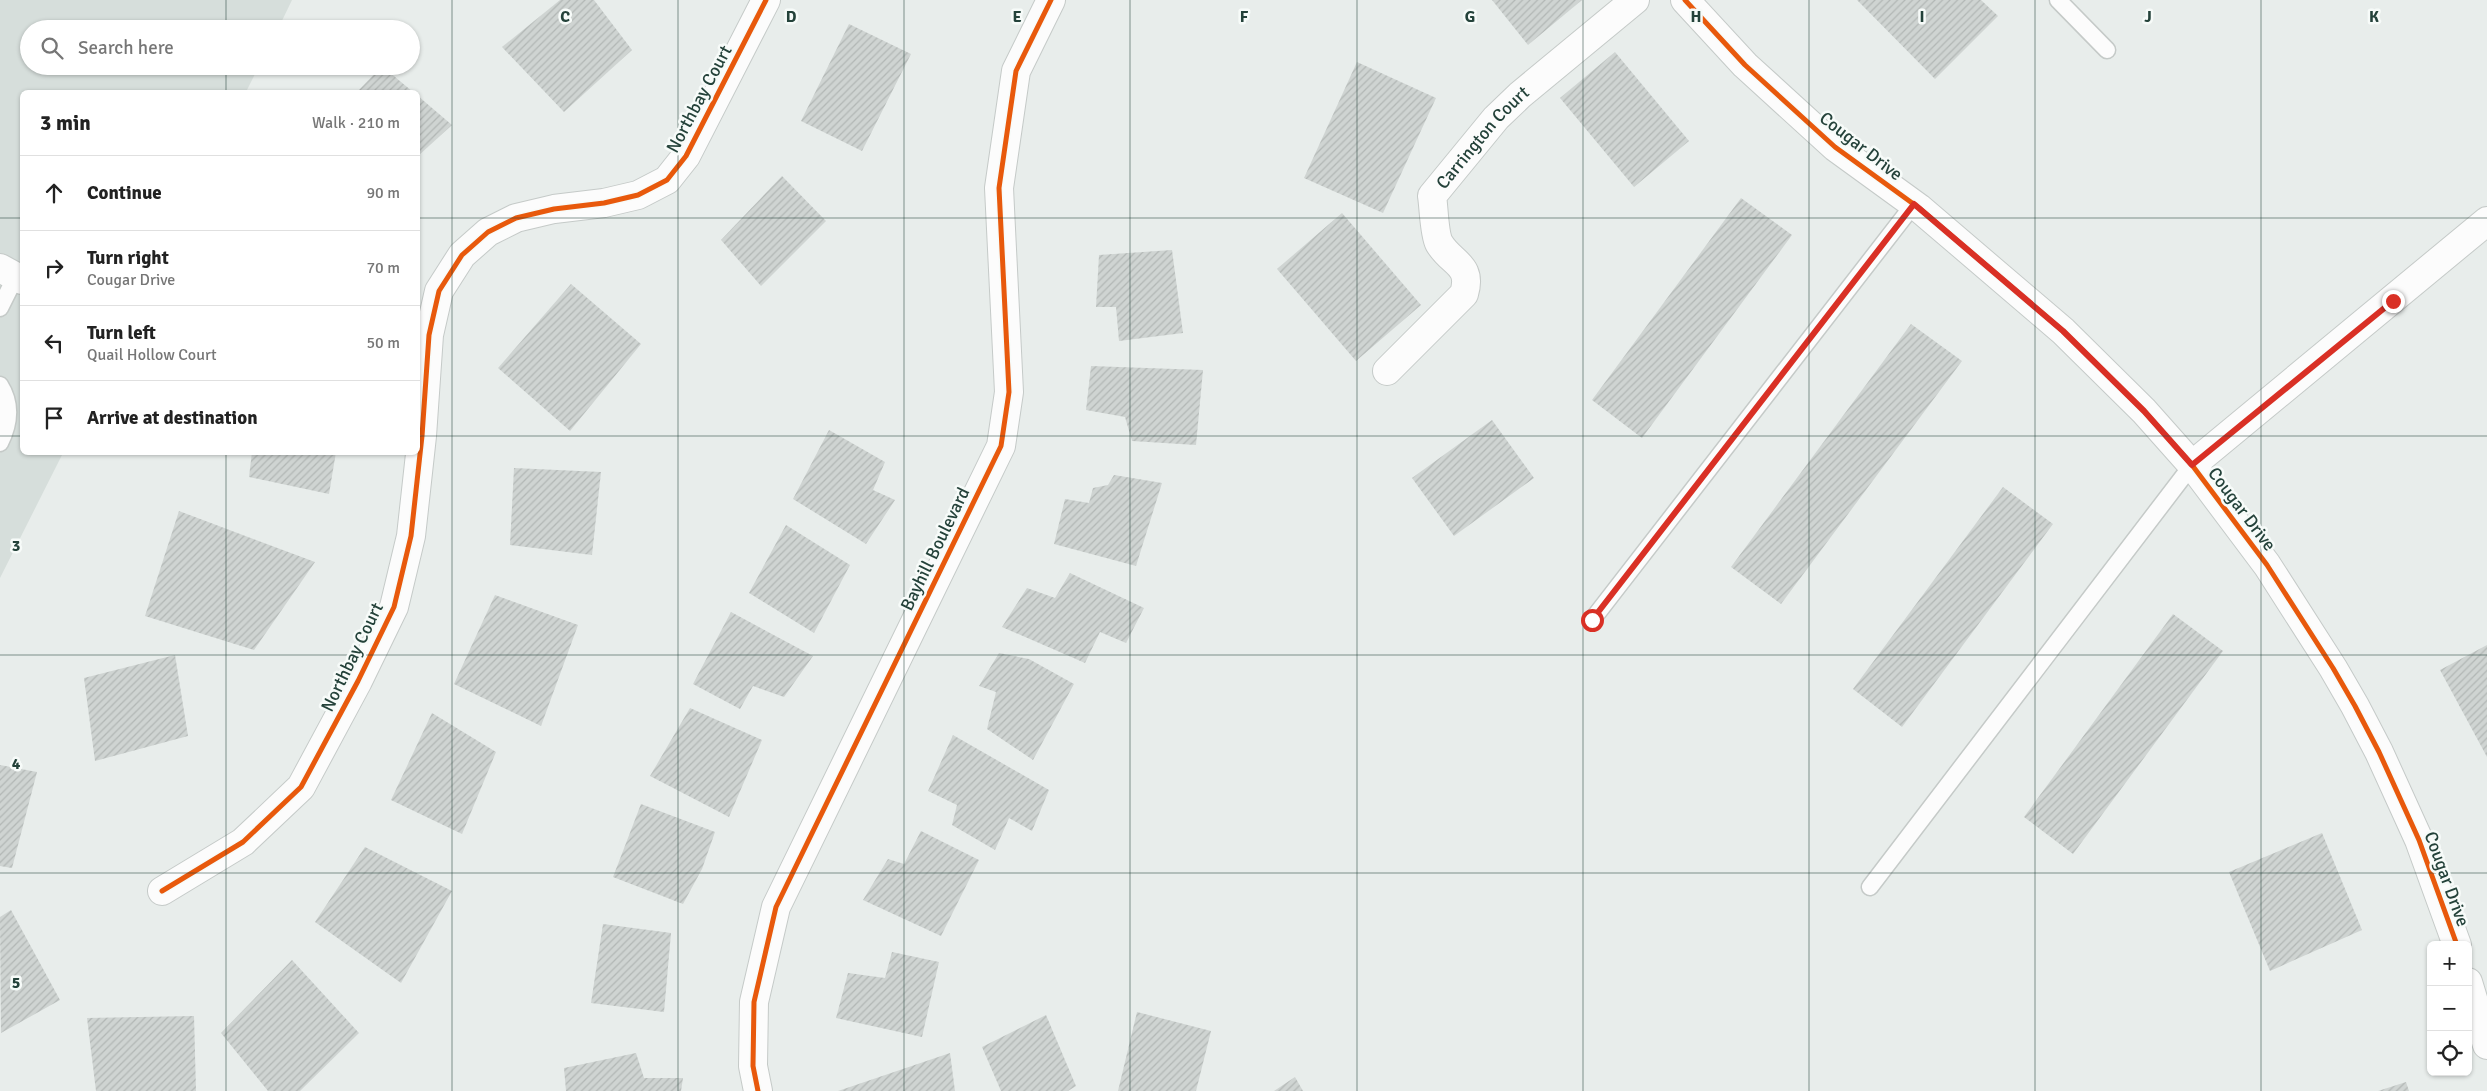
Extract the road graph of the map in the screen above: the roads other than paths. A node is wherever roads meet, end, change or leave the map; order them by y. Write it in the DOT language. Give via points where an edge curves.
graph roads {
  1 [pos="766,0"];
  2 [pos="1051,0"];
  3 [pos="1635,0"];
  4 [pos="1685,0"];
  5 [pos="2058,0"];
  6 [pos="2107,50"];
  7 [pos="1914,204"];
  8 [pos="2487,221"];
  9 [pos="13,275"];
  10 [pos="0,308"];
  11 [pos="1387,371"];
  12 [pos="0,385"];
  13 [pos="0,443"];
  14 [pos="420,454"];
  15 [pos="420,455"];
  16 [pos="2192,465"];
  17 [pos="1592,620"];
  18 [pos="1870,888"];
  19 [pos="162,891"];
  20 [pos="2456,941"];
  21 [pos="2469,986"];
  22 [pos="2487,1045"];
  23 [pos="758,1091"];
  1 -- 14 [label="street, Northbay Court" via="686,156 667,180 638,195 604,204 554,209 516,218 488,232 462,255 439,290 429,335"];
  2 -- 23 [label="street, Bayhill Boulevard" via="1016,71 999,188 1009,392 1001,446 776,907 754,1002 753,1066"];
  3 -- 11 [label="street, Carrington Court" via="1496,118 1432,196 1438,242 1465,271 1468,284 1464,294"];
  4 -- 7 [label="street, Cougar Drive" via="1745,65 1835,147"];
  5 -- 6 [label="lane"];
  7 -- 16 [label="street, Cougar Drive" via="2063,331 2144,411"];
  7 -- 17 [label="lane"];
  8 -- 16 [label="street"];
  9 -- 10 [label="lane"];
  12 -- 13 [label="lane" via="8,402 9,416"];
  15 -- 19 [label="street, Northbay Court" via="411,536 394,607 358,682 300,787 243,842"];
  16 -- 18 [label="lane"];
  16 -- 20 [label="street, Cougar Drive" via="2267,565 2346,691 2379,752 2419,840"];
  21 -- 22 [label="street"];
}
